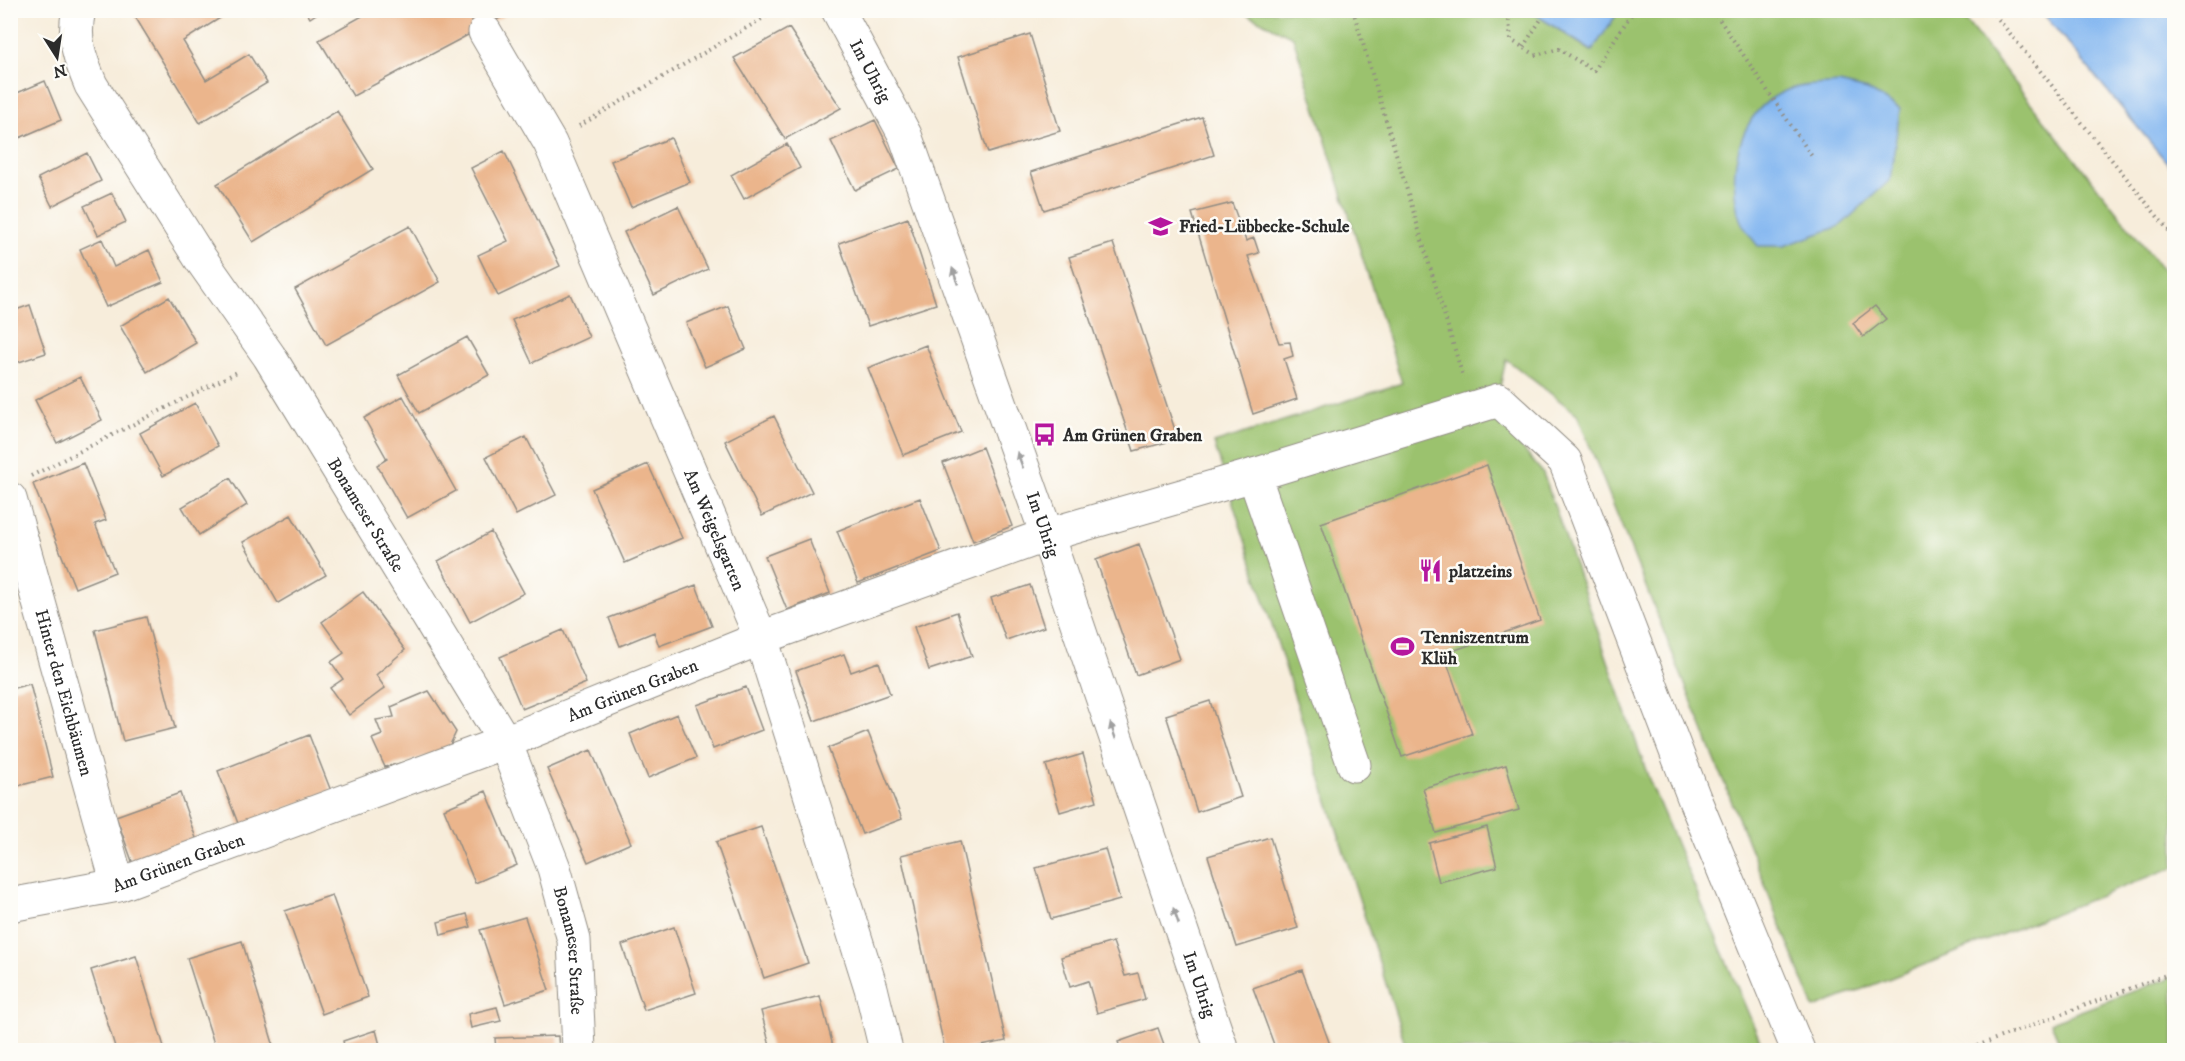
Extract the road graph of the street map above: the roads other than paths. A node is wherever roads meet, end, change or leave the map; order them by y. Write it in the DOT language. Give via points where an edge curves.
graph roads {
  1 [pos="79,10"];
  2 [pos="838,10"];
  3 [pos="485,32"];
  4 [pos="1254,475"];
  5 [pos="16,490"];
  6 [pos="1047,535"];
  7 [pos="761,638"];
  8 [pos="505,742"];
  9 [pos="1354,765"];
  10 [pos="118,885"];
  11 [pos="10,905"];
  12 [pos="579,1050"];
  13 [pos="886,1050"];
  14 [pos="1222,1050"];
  15 [pos="1798,1050"];
  1 -- 8 [label="street, Bonameser Straße" via="75,37 91,85 200,258 269,356"];
  6 -- 2 [label="street, Im Uhrig, one-way" via="906,135"];
  3 -- 7 [label="street, Am Weigelsgarten" via="550,143"];
  4 -- 6 [label="street, Am Grünen Graben"];
  4 -- 9 [label="street"];
  4 -- 15 [label="street, Am Grünen Graben" via="1499,400 1565,461 1694,798"];
  5 -- 10 [label="street, Hinter den Eichbäumen"];
  6 -- 7 [label="street, Am Grünen Graben"];
  14 -- 6 [label="street, Im Uhrig, one-way"];
  7 -- 8 [label="street, Am Grünen Graben"];
  7 -- 13 [label="street, Am Weigelsgarten" via="871,988"];
  8 -- 10 [label="street, Am Grünen Graben"];
  8 -- 12 [label="street, Bonameser Straße" via="554,868 574,940"];
  10 -- 11 [label="street, Am Grünen Graben"];
}
